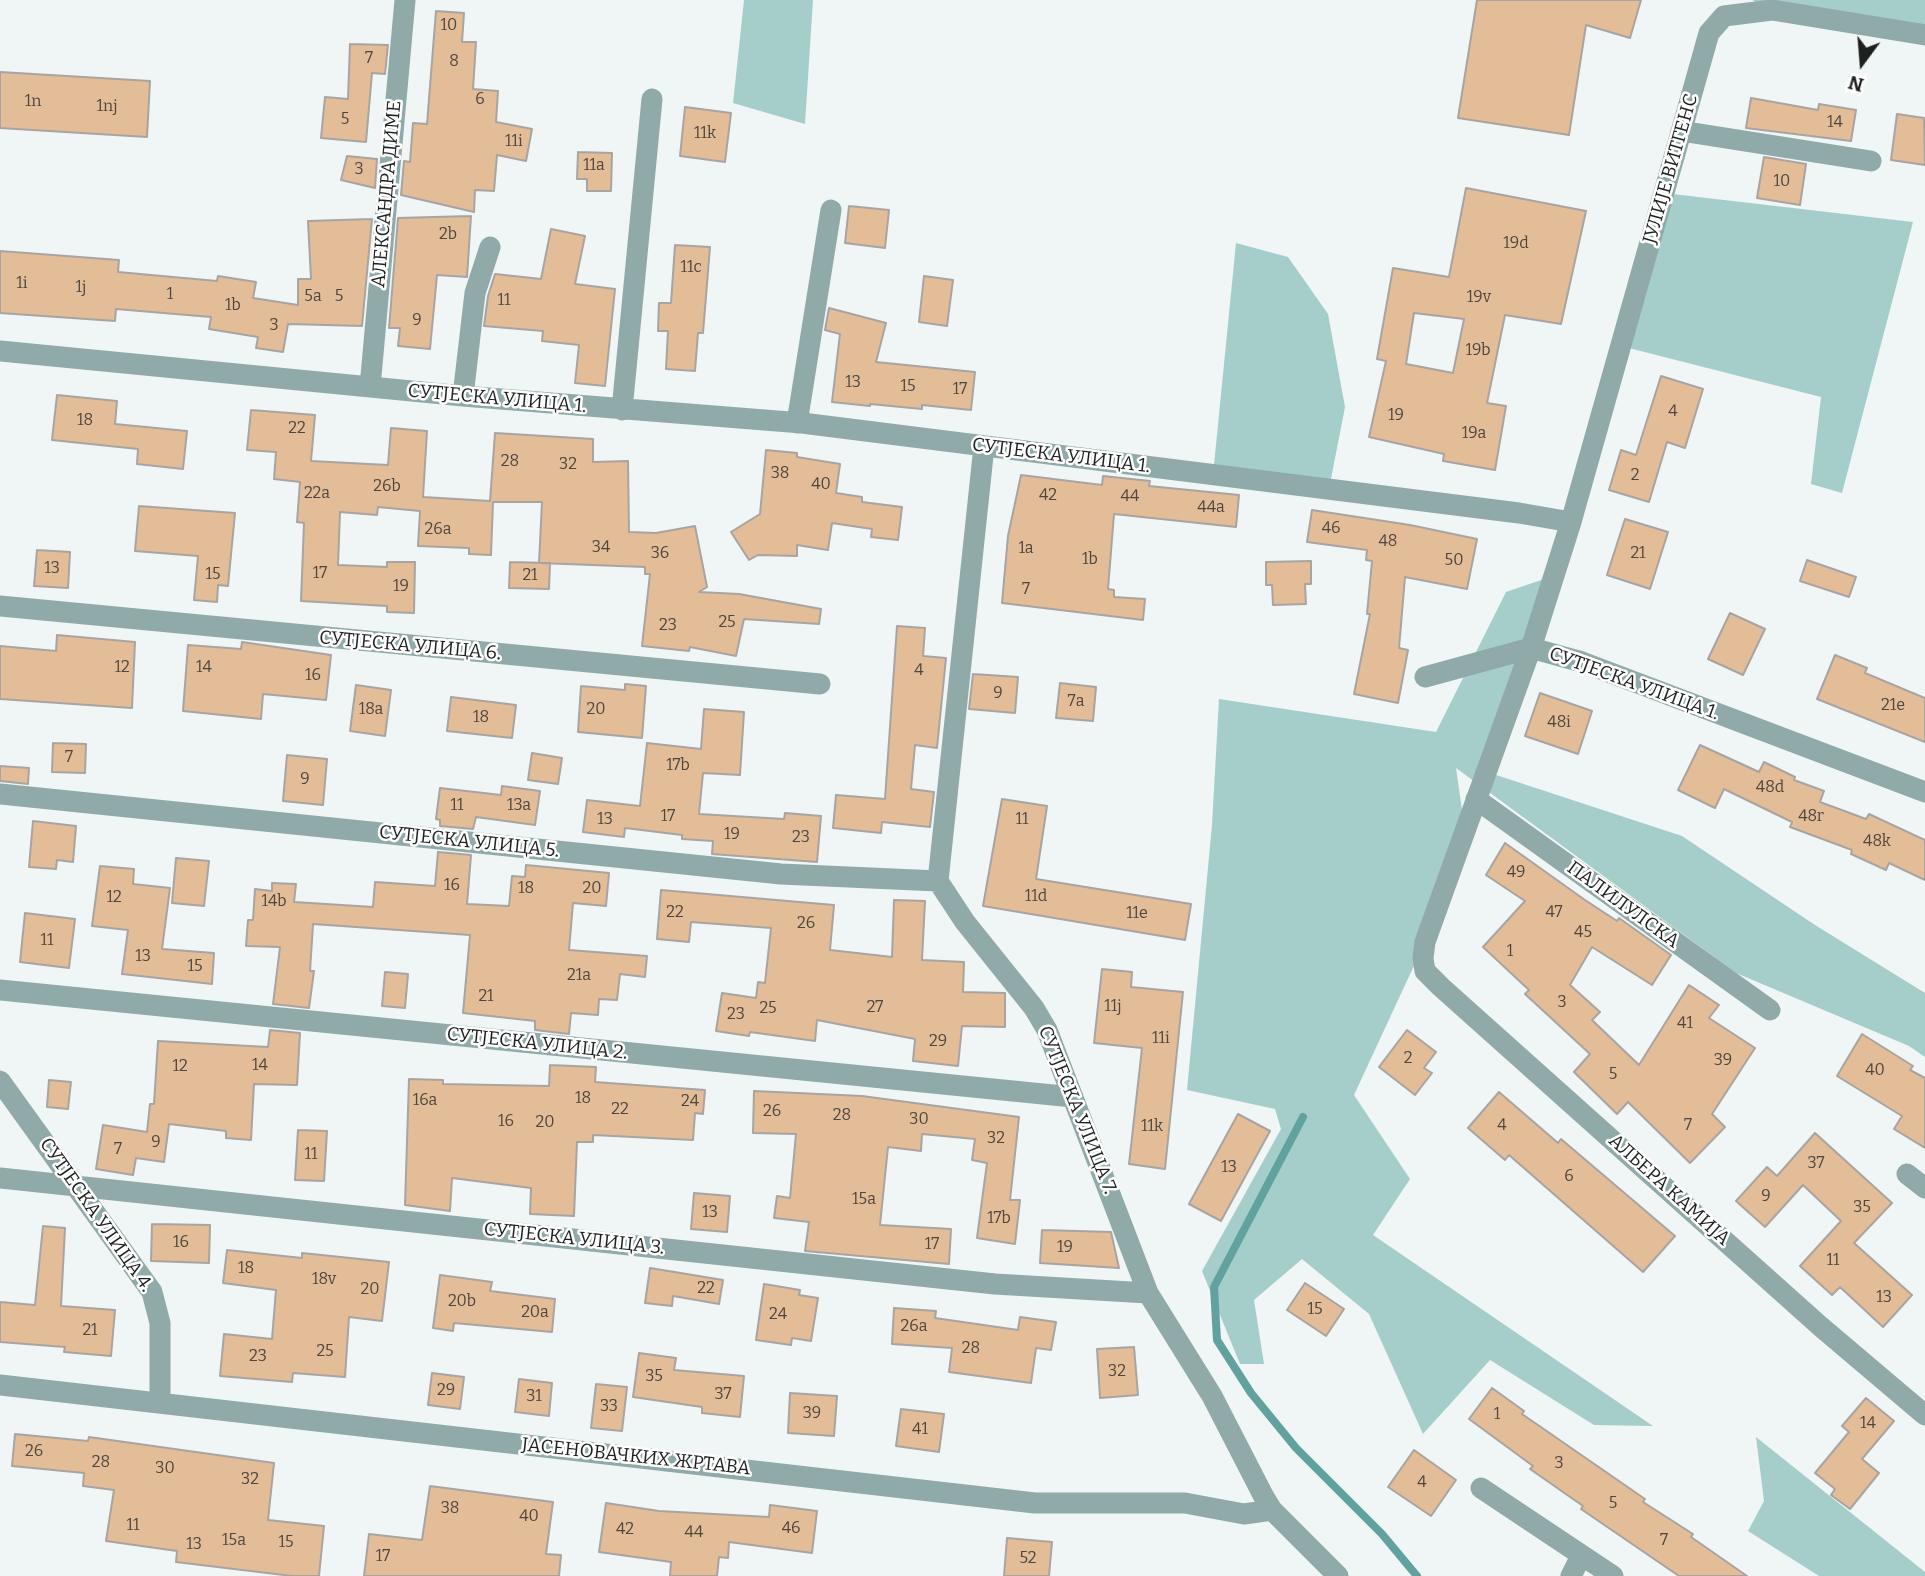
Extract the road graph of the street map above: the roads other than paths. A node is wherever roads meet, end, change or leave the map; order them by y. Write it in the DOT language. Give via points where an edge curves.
graph roads {
  1 [pos="405,0"];
  2 [pos="1925,35"];
  3 [pos="652,99"];
  4 [pos="1681,131"];
  5 [pos="1871,161"];
  6 [pos="831,210"];
  7 [pos="490,247"];
  8 [pos="0,351"];
  9 [pos="370,387"];
  10 [pos="463,396"];
  11 [pos="622,410"];
  12 [pos="797,423"];
  13 [pos="984,446"];
  14 [pos="1571,522"];
  15 [pos="0,606"];
  16 [pos="1531,648"];
  17 [pos="1424,677"];
  18 [pos="820,684"];
  19 [pos="1925,792"];
  20 [pos="0,794"];
  21 [pos="1476,799"];
  22 [pos="938,881"];
  23 [pos="0,990"];
  24 [pos="1770,1010"];
  25 [pos="0,1081"];
  26 [pos="1073,1097"];
  27 [pos="1907,1174"];
  28 [pos="0,1178"];
  29 [pos="77,1185"];
  30 [pos="1925,1188"];
  31 [pos="1148,1293"];
  32 [pos="0,1385"];
  33 [pos="160,1402"];
  34 [pos="1925,1415"];
  35 [pos="1480,1488"];
  36 [pos="1272,1510"];
  37 [pos="1581,1556"];
  38 [pos="1338,1576"];
  39 [pos="1571,1576"];
  40 [pos="1613,1576"];
  1 -- 9 [label="street, АЛЕКСАНДРА ДИМЕ"];
  2 -- 4 [label="street, ЈУЛИЈЕ ВИТГЕНС" via="1773,10 1724,16 1709,33"];
  3 -- 11 [label="street"];
  4 -- 5 [label="street"];
  4 -- 14 [label="street, ЈУЛИЈЕ ВИТГЕНС"];
  6 -- 12 [label="street"];
  7 -- 10 [label="street" via="475,293"];
  8 -- 9 [label="street, СУТЈЕСКА УЛИЦА 1."];
  9 -- 10 [label="street, СУТЈЕСКА УЛИЦА 1."];
  10 -- 11 [label="street, СУТЈЕСКА УЛИЦА 1."];
  11 -- 12 [label="street, СУТЈЕСКА УЛИЦА 1."];
  12 -- 13 [label="street, СУТЈЕСКА УЛИЦА 1."];
  13 -- 14 [label="street, СУТЈЕСКА УЛИЦА 1."];
  13 -- 22 [label="street"];
  14 -- 16 [label="street, СУТЈЕСКА УЛИЦА 1."];
  15 -- 18 [label="street, СУТЈЕСКА УЛИЦА 6."];
  16 -- 17 [label="street"];
  16 -- 19 [label="street, СУТЈЕСКА УЛИЦА 1." via="1582,662"];
  16 -- 21 [label="street"];
  20 -- 22 [label="street, СУТЈЕСКА УЛИЦА 5." via="781,874"];
  21 -- 24 [label="street, ПАЛИЛУЛСКА"];
  21 -- 34 [label="street, АЛБЕРА КАМИЈА" via="1425,942 1425,971"];
  22 -- 26 [label="street, СУТЈЕСКА УЛИЦА 7." via="1034,1008 1067,1074"];
  23 -- 26 [label="street, СУТЈЕСКА УЛИЦА 2."];
  25 -- 29 [label="street, СУТЈЕСКА УЛИЦА 4."];
  26 -- 31 [label="street, СУТЈЕСКА УЛИЦА 7."];
  27 -- 30 [label="street"];
  28 -- 29 [label="street, СУТЈЕСКА УЛИЦА 3."];
  29 -- 31 [label="street, СУТЈЕСКА УЛИЦА 3." via="981,1282"];
  29 -- 33 [label="street, СУТЈЕСКА УЛИЦА 4." via="159,1308"];
  31 -- 36 [label="street, СУТЈЕСКА УЛИЦА 7." via="1212,1396"];
  32 -- 33 [label="street, ЈАСЕНОВАЧКИХ ЖРТАВА"];
  33 -- 36 [label="street, ЈАСЕНОВАЧКИХ ЖРТАВА" via="1035,1503 1185,1503 1244,1514"];
  35 -- 37 [label="street"];
  36 -- 38 [label="street, СУТЈЕСКА УЛИЦА 7."];
  37 -- 39 [label="street"];
  37 -- 40 [label="street"];
}
